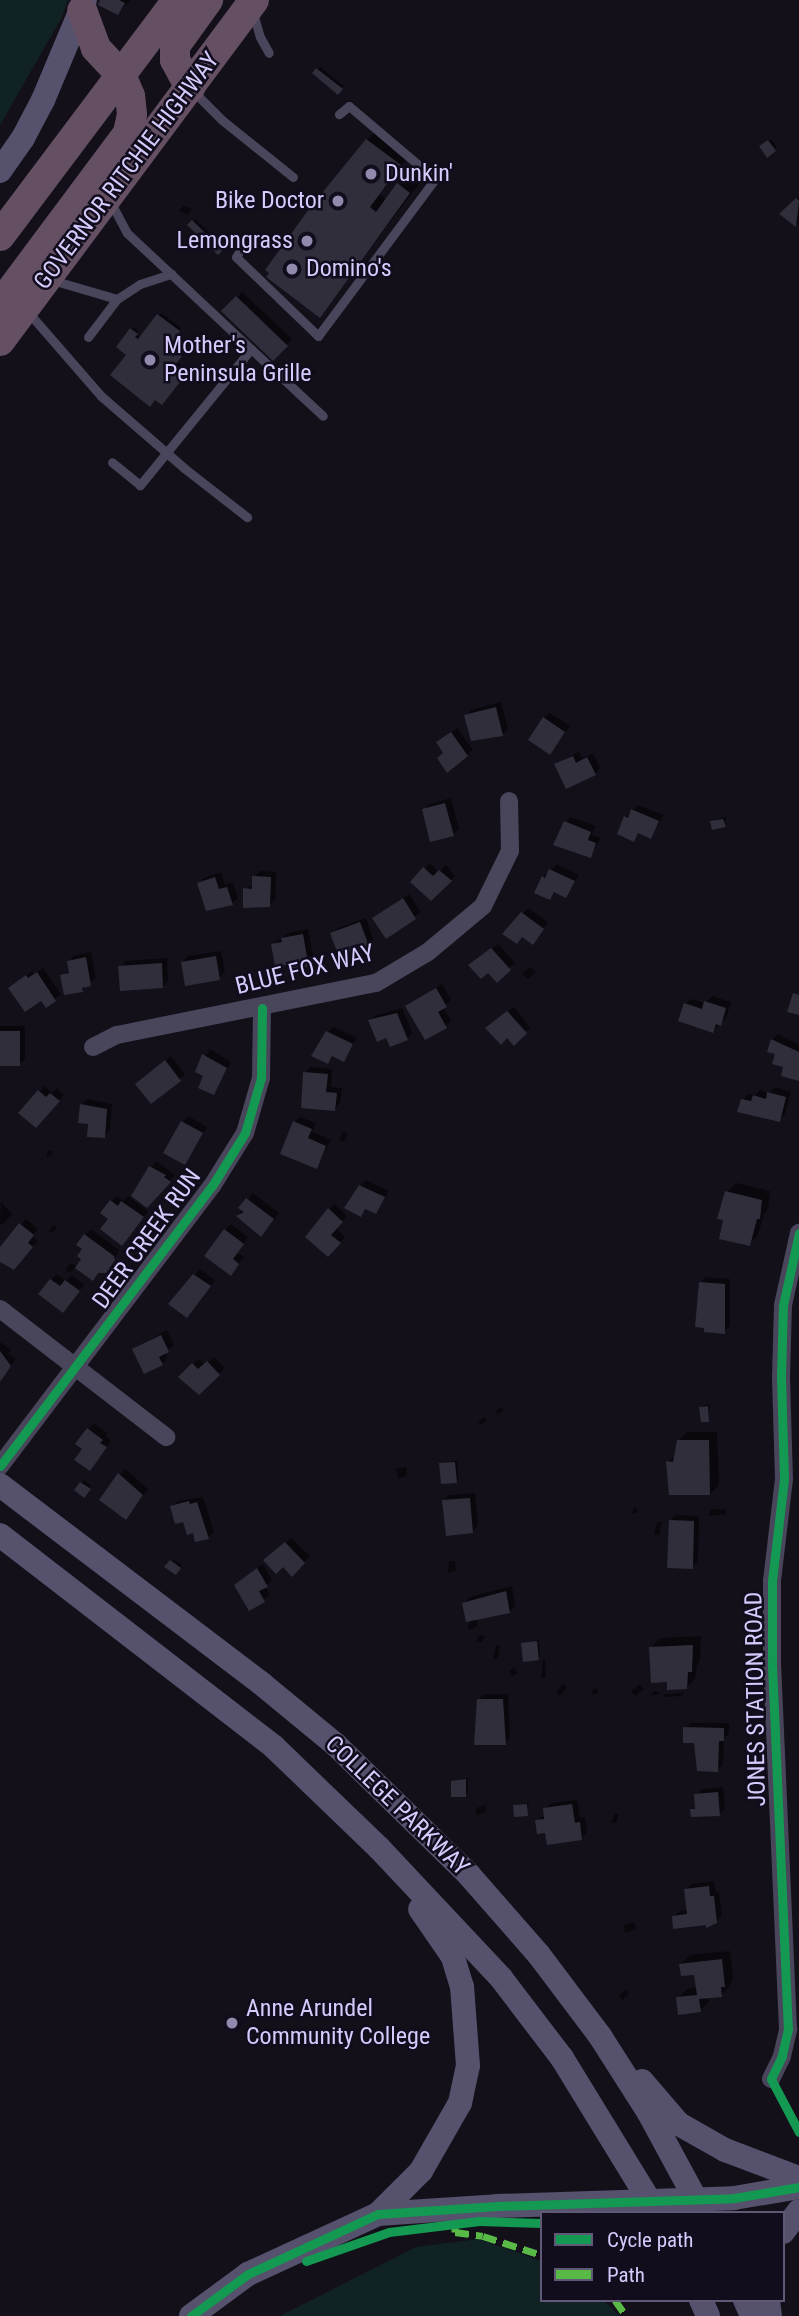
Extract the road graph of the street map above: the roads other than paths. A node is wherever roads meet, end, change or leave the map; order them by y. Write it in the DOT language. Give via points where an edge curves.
graph roads {
  1 [pos="177,0"];
  2 [pos="208,0"];
  3 [pos="252,2"];
  4 [pos="84,5"];
  5 [pos="270,53"];
  6 [pos="121,75"];
  7 [pos="190,88"];
  8 [pos="339,114"];
  9 [pos="0,171"];
  10 [pos="293,177"];
  11 [pos="108,197"];
  12 [pos="0,236"];
  13 [pos="241,249"];
  14 [pos="171,274"];
  15 [pos="47,278"];
  16 [pos="117,299"];
  17 [pos="12,307"];
  18 [pos="88,337"];
  19 [pos="0,341"];
  20 [pos="251,349"];
  21 [pos="323,416"];
  22 [pos="167,454"];
  23 [pos="112,462"];
  24 [pos="247,517"];
  25 [pos="509,801"];
  26 [pos="262,1008"];
  27 [pos="93,1047"];
  28 [pos="799,1233"];
  29 [pos="0,1309"];
  30 [pos="75,1369"];
  31 [pos="166,1437"];
  32 [pos="0,1466"];
  33 [pos="0,1485"];
  34 [pos="0,1535"];
  35 [pos="379,1848"];
  36 [pos="600,2036"];
  37 [pos="771,2079"];
  38 [pos="799,2178"];
  39 [pos="799,2187"];
  40 [pos="699,2206"];
  41 [pos="574,2208"];
  42 [pos="654,2208"];
  43 [pos="799,2211"];
  44 [pos="378,2214"];
  45 [pos="785,2229"];
  46 [pos="191,2316"];
  1 -- 6 [label="highway"];
  2 -- 7 [label="highway" via="175,46 175,60"];
  3 -- 5 [label="lane" via="260,37"];
  3 -- 7 [label="highway, GOVERNOR RITCHIE HIGHWAY"];
  4 -- 6 [label="highway" via="96,48"];
  4 -- 9 [label="main road" via="43,100"];
  6 -- 12 [label="highway"];
  6 -- 17 [label="highway" via="130,96 128,133"];
  7 -- 10 [label="lane"];
  7 -- 11 [label="highway, GOVERNOR RITCHIE HIGHWAY"];
  8 -- 13 [label="lane" via="349,106 435,179 318,336 236,257"];
  11 -- 14 [label="lane" via="127,233"];
  11 -- 15 [label="highway, GOVERNOR RITCHIE HIGHWAY"];
  14 -- 16 [label="lane" via="140,284"];
  14 -- 20 [label="lane"];
  15 -- 16 [label="lane"];
  15 -- 17 [label="highway, GOVERNOR RITCHIE HIGHWAY"];
  16 -- 18 [label="lane"];
  17 -- 19 [label="highway, GOVERNOR RITCHIE HIGHWAY"];
  17 -- 22 [label="lane"];
  20 -- 21 [label="lane"];
  20 -- 22 [label="lane"];
  22 -- 23 [label="lane" via="140,485"];
  22 -- 24 [label="lane"];
  25 -- 26 [label="street, BLUE FOX WAY" via="510,851 483,906 438,946 376,983"];
  26 -- 27 [label="street, BLUE FOX WAY" via="117,1035"];
  26 -- 30 [label="street, DEER CREEK RUN" via="261,1078 245,1133 213,1184"];
  28 -- 37 [label="street, JONES STATION ROAD" via="783,1305 784,1479 772,1581 788,2028"];
  29 -- 30 [label="street"];
  30 -- 31 [label="street"];
  30 -- 32 [label="street, DEER CREEK RUN"];
  33 -- 36 [label="main road, COLLEGE PARKWAY" via="336,1745 469,1875 539,1955"];
  34 -- 35 [label="main road, COLLEGE PARKWAY" via="274,1747"];
  35 -- 42 [label="main road, COLLEGE PARKWAY" via="501,1978 562,2058"];
  35 -- 44 [label="main road" via="453,1957 462,1987 468,2066 460,2103 421,2171"];
  36 -- 38 [label="main road" via="679,2124 725,2150"];
  36 -- 40 [label="main road, COLLEGE PARKWAY" via="649,2113"];
  39 -- 40 [label="main road"];
  40 -- 42 [label="main road"];
  41 -- 42 [label="main road"];
  41 -- 44 [label="main road"];
  43 -- 45 [label="main road"];
  44 -- 46 [label="main road" via="248,2274"];
}
